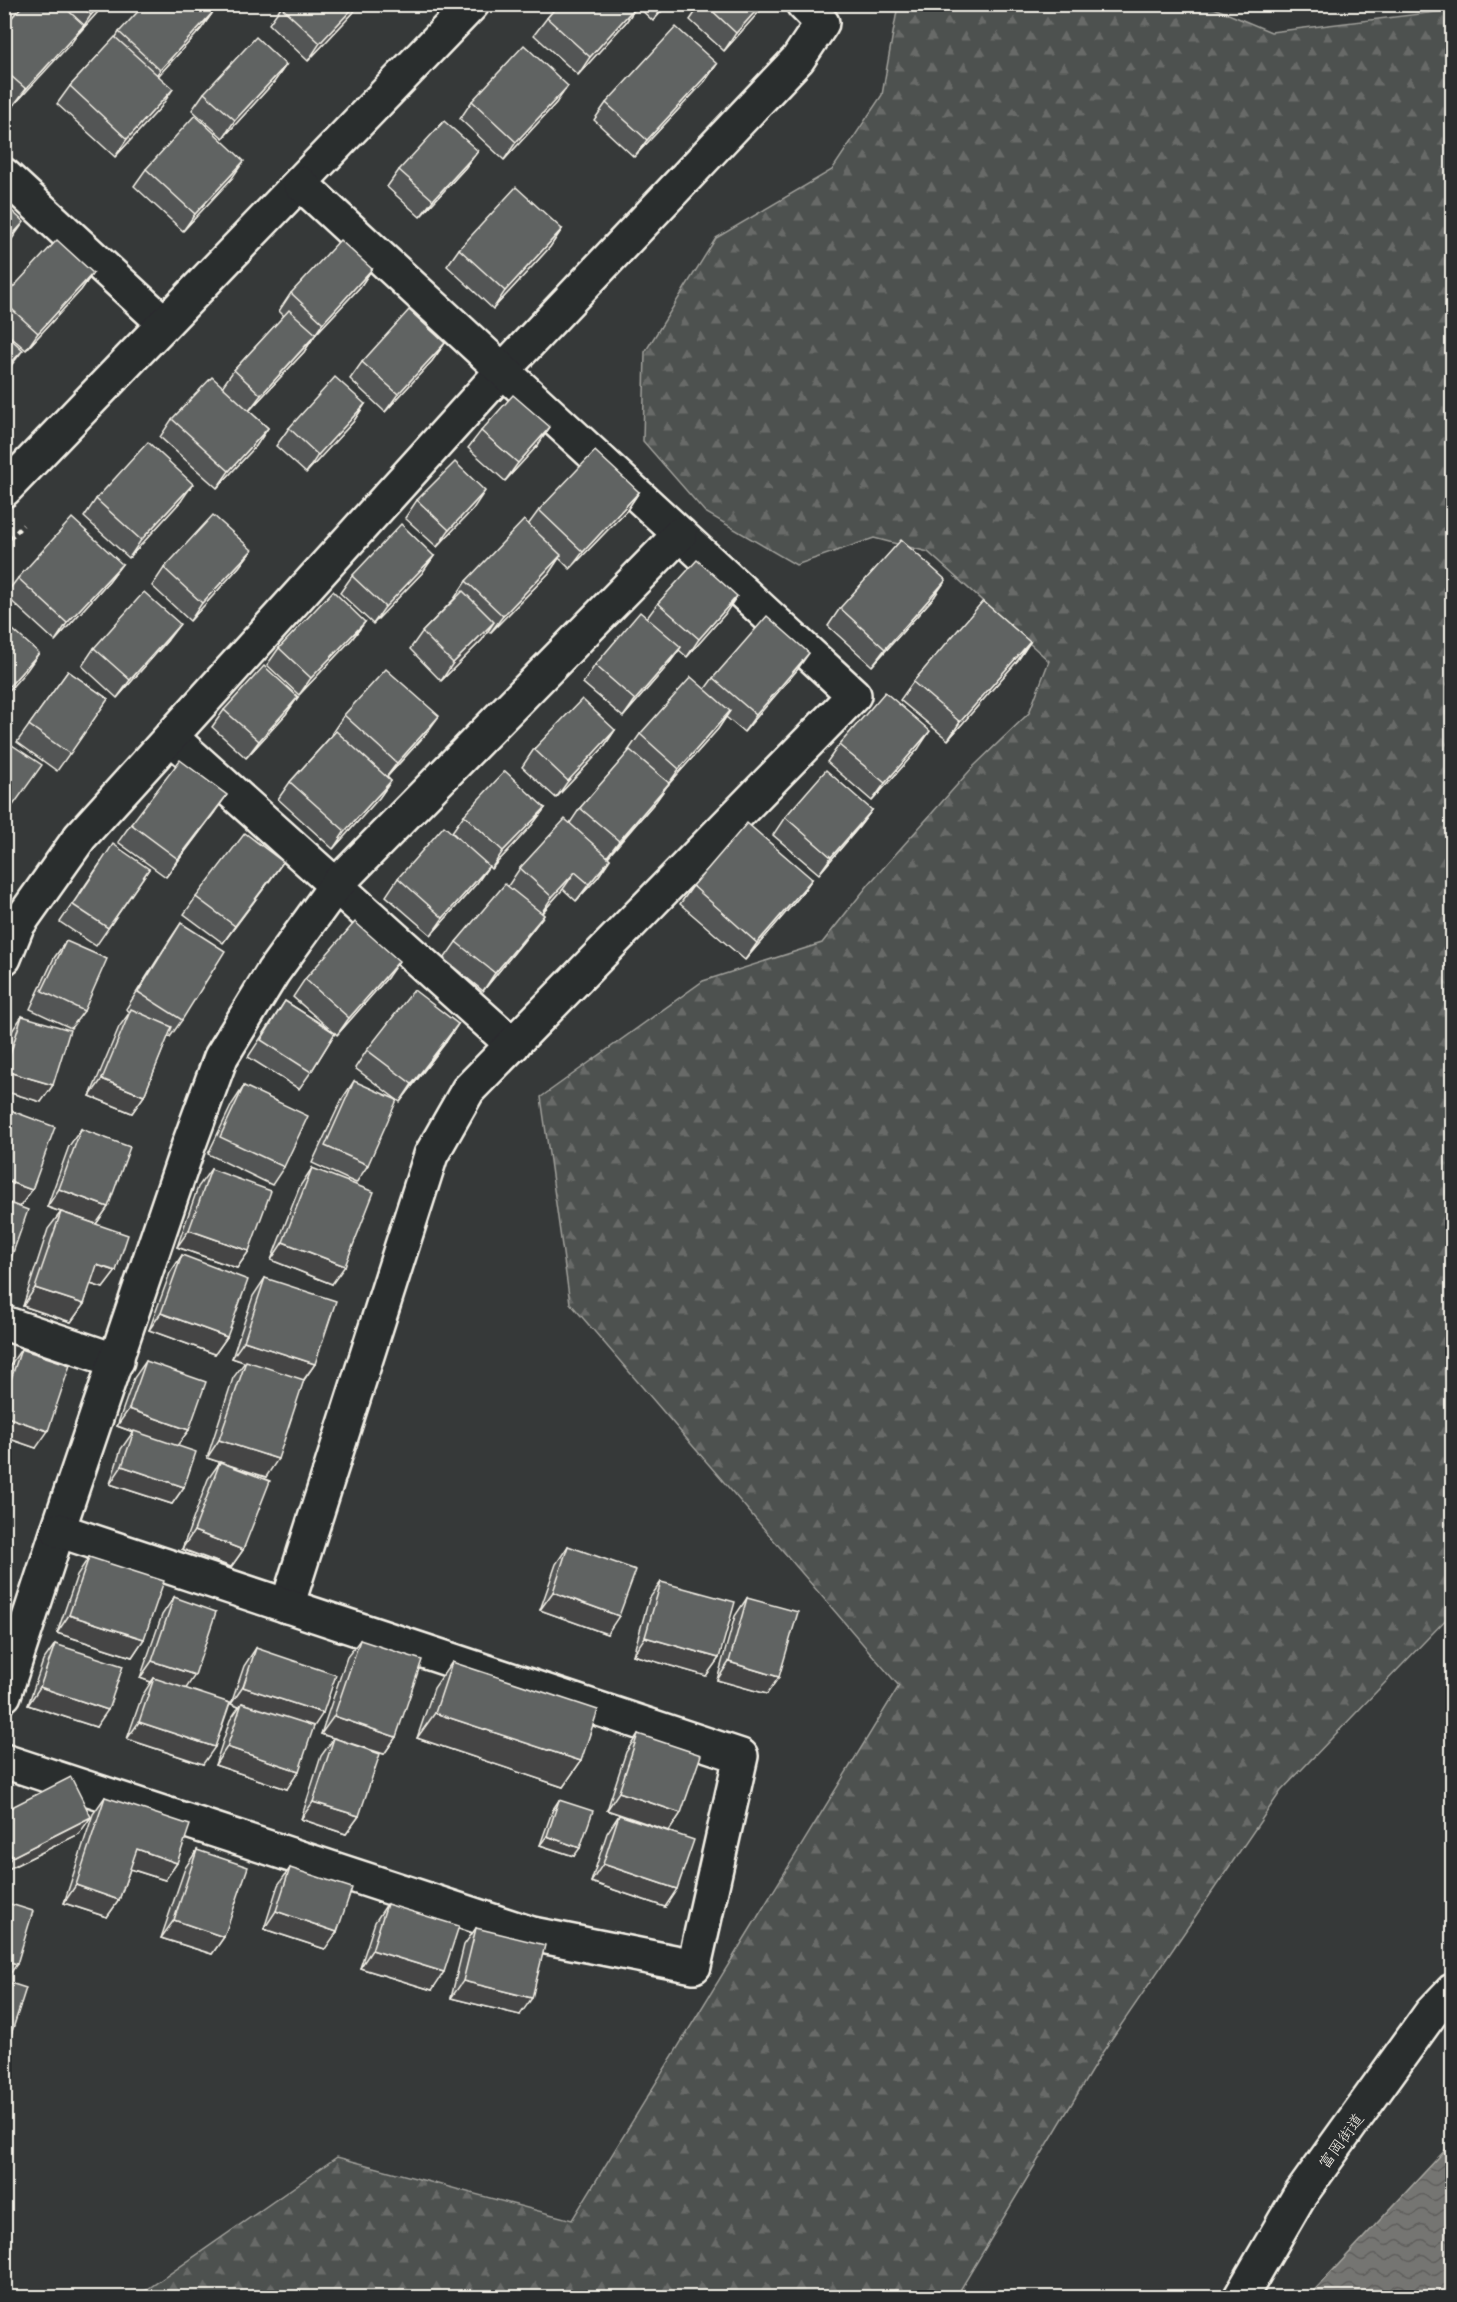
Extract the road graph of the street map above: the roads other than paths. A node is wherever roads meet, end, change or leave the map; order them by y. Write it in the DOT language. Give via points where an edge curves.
graph roads {
  1 [pos="472,4"];
  2 [pos="803,4"];
  3 [pos="4,175"];
  4 [pos="300,183"];
  5 [pos="164,323"];
  6 [pos="504,369"];
  7 [pos="4,489"];
  8 [pos="680,534"];
  9 [pos="171,737"];
  10 [pos="336,885"];
  11 [pos="4,958"];
  12 [pos="513,1045"];
  13 [pos="4,1323"];
  14 [pos="117,1361"];
  15 [pos="58,1530"];
  16 [pos="287,1606"];
  17 [pos="4,1695"];
  18 [pos="4,1761"];
  19 [pos="1452,1991"];
  20 [pos="1240,2298"];
  1 -- 4 [label="street"];
  2 -- 6 [label="street" via="822,22 798,59"];
  3 -- 5 [label="street"];
  4 -- 5 [label="street"];
  4 -- 6 [label="street"];
  5 -- 7 [label="street"];
  6 -- 8 [label="street"];
  6 -- 9 [label="street"];
  8 -- 10 [label="street"];
  8 -- 12 [label="street" via="854,695"];
  9 -- 10 [label="street"];
  9 -- 11 [label="street" via="80,837 17,926"];
  10 -- 12 [label="street"];
  10 -- 14 [label="street" via="273,972 221,1057"];
  12 -- 16 [label="street" via="468,1090 431,1155"];
  13 -- 14 [label="street"];
  14 -- 15 [label="street"];
  15 -- 16 [label="street"];
  15 -- 17 [label="street"];
  16 -- 18 [label="street" via="741,1756 694,1966 532,1934"];
  19 -- 20 [label="street, 富岡街道" via="1431,2013 1298,2198"];
}
